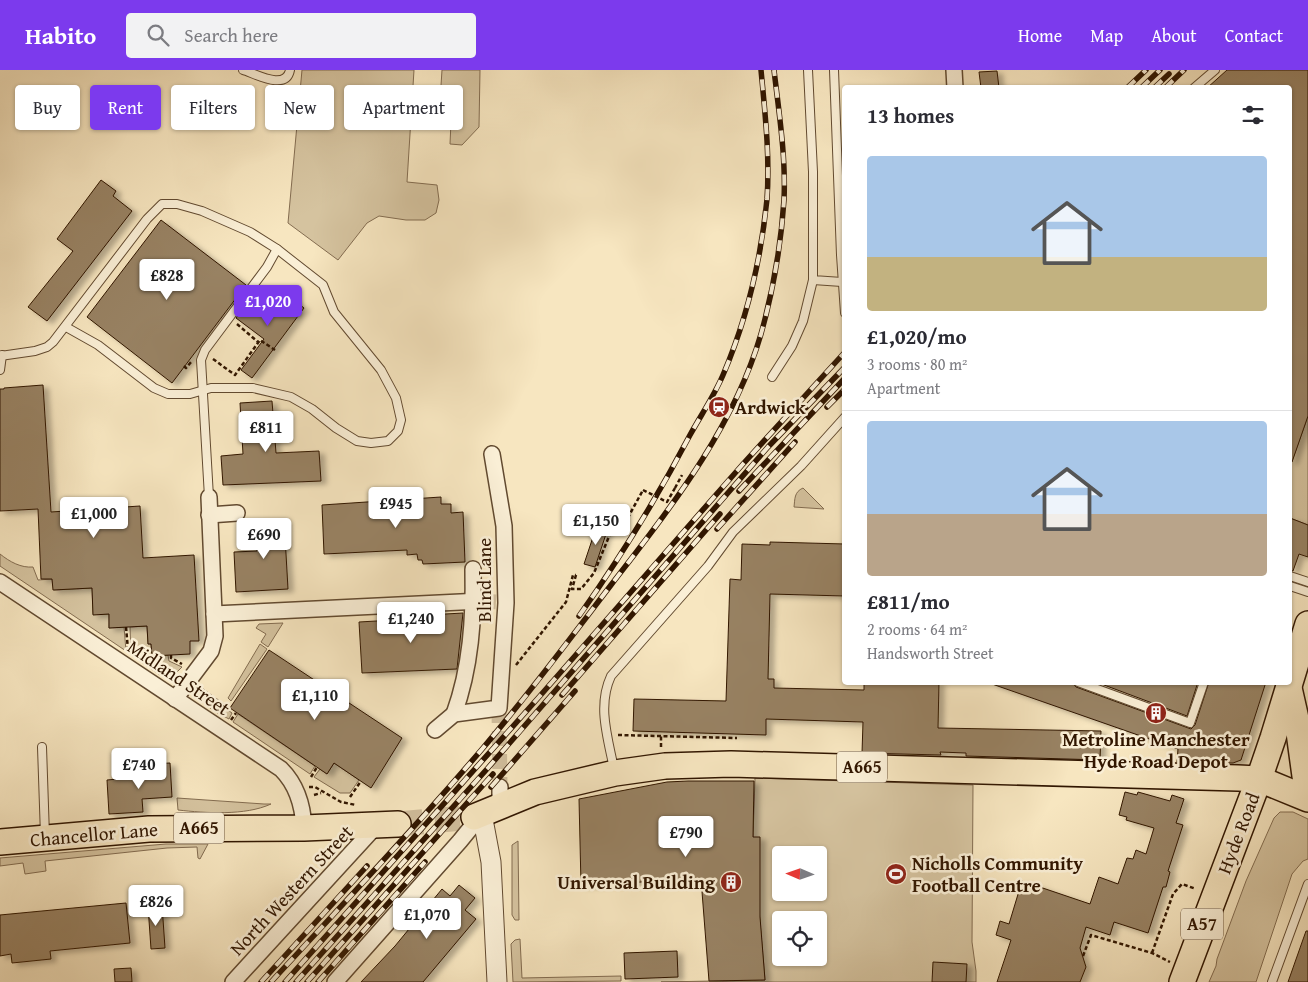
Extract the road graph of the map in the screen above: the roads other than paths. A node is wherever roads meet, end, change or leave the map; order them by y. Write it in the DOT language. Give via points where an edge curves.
graph roads {
  1 [pos="243,70"];
  2 [pos="290,70"];
  3 [pos="808,70"];
  4 [pos="834,70"];
  5 [pos="954,70"];
  6 [pos="1215,70"];
  7 [pos="955,85"];
  8 [pos="1198,85"];
  9 [pos="277,249"];
  10 [pos="812,280"];
  11 [pos="842,282"];
  12 [pos="66,327"];
  13 [pos="1,355"];
  14 [pos="0,370"];
  15 [pos="772,377"];
  16 [pos="201,391"];
  17 [pos="842,421"];
  18 [pos="492,454"];
  19 [pos="209,497"];
  20 [pos="237,513"];
  21 [pos="209,515"];
  22 [pos="473,569"];
  23 [pos="1292,577"];
  24 [pos="0,582"];
  25 [pos="1308,582"];
  26 [pos="1292,587"];
  27 [pos="1308,592"];
  28 [pos="478,601"];
  29 [pos="214,614"];
  30 [pos="1308,624"];
  31 [pos="1292,678"];
  32 [pos="1086,685"];
  33 [pos="1203,685"];
  34 [pos="1290,685"];
  35 [pos="1289,688"];
  36 [pos="176,699"];
  37 [pos="454,714"];
  38 [pos="435,730"];
  39 [pos="42,747"];
  40 [pos="615,773"];
  41 [pos="1259,779"];
  42 [pos="1308,782"];
  43 [pos="1308,799"];
  44 [pos="490,806"];
  45 [pos="388,825"];
  46 [pos="304,828"];
  47 [pos="45,838"];
  48 [pos="0,842"];
  49 [pos="1308,884"];
  50 [pos="1176,972"];
  51 [pos="233,982"];
  52 [pos="335,982"];
  53 [pos="497,982"];
  54 [pos="1272,982"];
  1 -- 2 [label="lane" via="277,81 286,79"];
  3 -- 10 [label="lane"];
  4 -- 11 [label="lane"];
  5 -- 7 [label="street"];
  6 -- 8 [label="lane"];
  9 -- 12 [label="lane" via="250,232 202,211 177,204 162,204 147,219"];
  9 -- 16 [label="lane" via="205,350 201,360"];
  9 -- 16 [label="lane" via="324,285 334,312 381,370 396,398 401,420 398,431 388,441 357,441 291,397 253,388"];
  10 -- 11 [label="lane"];
  10 -- 15 [label="lane" via="803,321"];
  12 -- 13 [label="lane" via="47,347"];
  12 -- 16 [label="lane" via="98,344 154,388 168,394"];
  13 -- 14 [label="lane"];
  16 -- 19 [label="lane"];
  17 -- 40 [label="lane" via="733,532 708,566 611,676 604,696 604,720"];
  18 -- 37 [label="street, Blind Lane" via="504,526 499,708"];
  19 -- 21 [label="street"];
  20 -- 21 [label="street"];
  21 -- 29 [label="street"];
  22 -- 28 [label="street"];
  23 -- 25 [label="lane"];
  24 -- 36 [label="street, Midland Street"];
  26 -- 27 [label="lane"];
  28 -- 29 [label="street"];
  28 -- 37 [label="street"];
  29 -- 36 [label="street" via="215,636 211,650"];
  30 -- 31 [label="highway, Hyde Road / A57"];
  32 -- 33 [label="lane" via="1190,724"];
  34 -- 35 [label="highway, Hyde Road / A57"];
  35 -- 41 [label="highway, Hyde Road / A57"];
  35 -- 42 [label="highway"];
  36 -- 46 [label="street, Midland Street" via="291,779"];
  37 -- 38 [label="street"];
  39 -- 47 [label="lane"];
  40 -- 41 [label="highway, A665" via="665,766 731,764"];
  40 -- 44 [label="highway, A665"];
  41 -- 43 [label="highway, A665"];
  41 -- 50 [label="highway, Hyde Road / A57"];
  44 -- 52 [label="street"];
  44 -- 53 [label="street"];
  45 -- 46 [label="highway, Chancellor Lane / A665"];
  45 -- 51 [label="street, North Western Street"];
  46 -- 47 [label="highway, Chancellor Lane / A665" via="149,829"];
  47 -- 48 [label="highway, Chancellor Lane / A665"];
  49 -- 54 [label="lane"];
}
